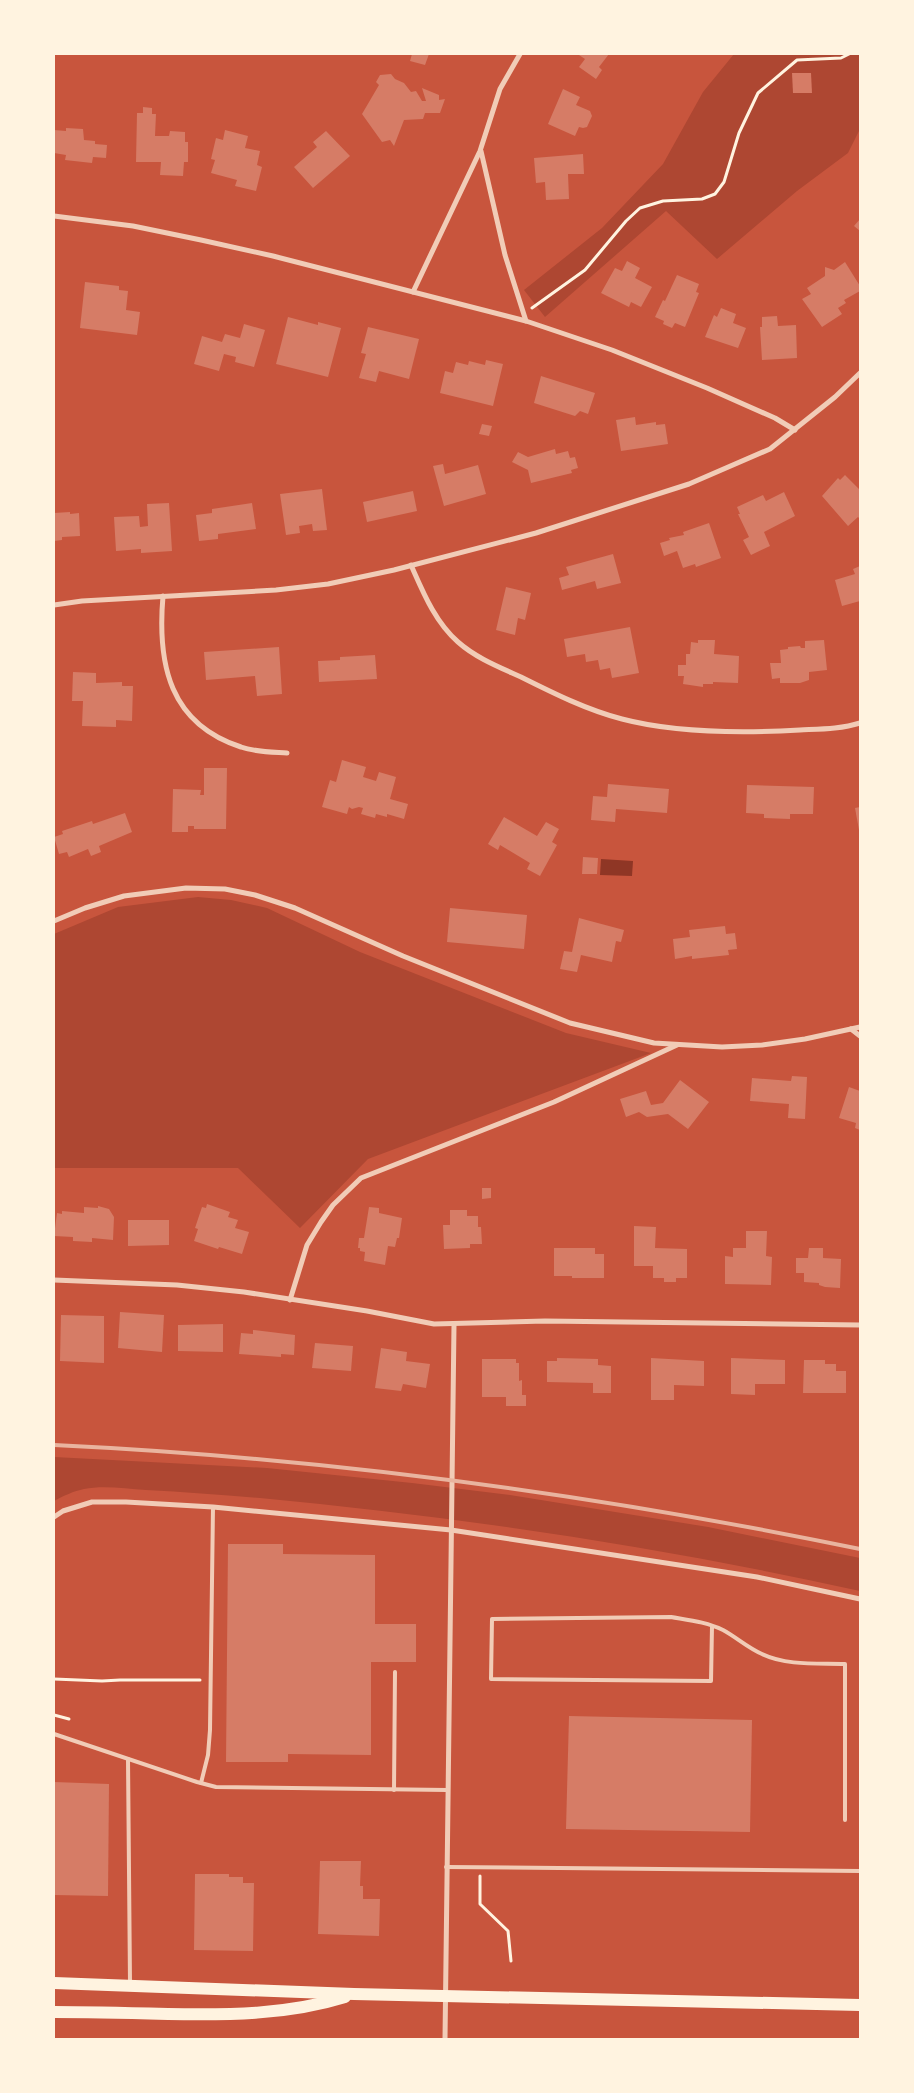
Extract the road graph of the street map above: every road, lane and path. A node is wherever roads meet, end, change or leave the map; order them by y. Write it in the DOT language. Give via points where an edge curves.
graph roads {
  1 [pos="520,54"];
  2 [pos="849,54"];
  3 [pos="480,151"];
  4 [pos="54,216"];
  5 [pos="413,292"];
  6 [pos="523,314"];
  7 [pos="526,321"];
  8 [pos="860,373"];
  9 [pos="795,430"];
  10 [pos="411,565"];
  11 [pos="163,596"];
  12 [pos="54,605"];
  13 [pos="860,723"];
  14 [pos="287,754"];
  15 [pos="54,922"];
  16 [pos="860,1027"];
  17 [pos="851,1029"];
  18 [pos="860,1036"];
  19 [pos="678,1045"];
  20 [pos="54,1280"];
  21 [pos="290,1300"];
  22 [pos="454,1324"];
  23 [pos="860,1325"];
  24 [pos="213,1508"];
  25 [pos="54,1517"];
  26 [pos="451,1530"];
  27 [pos="860,1599"];
  28 [pos="712,1626"];
  29 [pos="395,1672"];
  30 [pos="54,1679"];
  31 [pos="212,1680"];
  32 [pos="54,1715"];
  33 [pos="69,1719"];
  34 [pos="54,1734"];
  35 [pos="128,1759"];
  36 [pos="201,1783"];
  37 [pos="394,1790"];
  38 [pos="447,1790"];
  39 [pos="845,1820"];
  40 [pos="446,1867"];
  41 [pos="480,1867"];
  42 [pos="860,1871"];
  43 [pos="511,1961"];
  44 [pos="54,1983"];
  45 [pos="130,1985"];
  46 [pos="354,1994"];
  47 [pos="445,1996"];
  48 [pos="860,2005"];
  49 [pos="54,2012"];
  50 [pos="445,2039"];
  1 -- 3 [label="street" via="500,89"];
  2 -- 6 [label="path" via="841,58 797,60 758,93 739,133 724,182 714,194 702,199 663,202 640,208 585,270"];
  3 -- 5 [label="street"];
  3 -- 6 [label="street"];
  4 -- 5 [label="street" via="133,226 201,240"];
  5 -- 7 [label="street"];
  6 -- 7 [label="street"];
  7 -- 9 [label="street" via="612,350 707,388"];
  8 -- 9 [label="street"];
  9 -- 10 [label="street" via="770,449 689,484 536,534"];
  10 -- 11 [label="street" via="328,584"];
  10 -- 13 [label="street" via="442,625 477,657 621,719 665,727 747,731 831,728"];
  11 -- 12 [label="street"];
  11 -- 14 [label="street" via="164,658 175,694 186,712 214,736 228,742 243,748"];
  15 -- 19 [label="street" via="124,896 186,888 255,895 295,908 403,956 570,1023 654,1043"];
  16 -- 17 [label="street"];
  17 -- 18 [label="street"];
  17 -- 19 [label="street" via="762,1046"];
  19 -- 21 [label="street" via="554,1102 361,1178 333,1204 321,1222 308,1245"];
  20 -- 21 [label="street" via="177,1284"];
  21 -- 22 [label="street" via="434,1324"];
  22 -- 23 [label="street" via="545,1321"];
  22 -- 26 [label="street"];
  24 -- 25 [label="street" via="92,1502 63,1510"];
  24 -- 26 [label="street"];
  24 -- 31 [label="lane"];
  26 -- 27 [label="street" via="757,1578"];
  26 -- 38 [label="street"];
  28 -- 28 [label="lane" via="671,1617 492,1619 491,1679 710,1681"];
  28 -- 39 [label="lane" via="761,1654 780,1660 845,1664"];
  29 -- 37 [label="lane"];
  30 -- 31 [label="path"];
  31 -- 36 [label="lane" via="209,1744"];
  32 -- 33 [label="path"];
  34 -- 35 [label="lane"];
  35 -- 36 [label="lane"];
  35 -- 45 [label="lane"];
  36 -- 37 [label="lane" via="232,1788"];
  37 -- 38 [label="lane"];
  38 -- 40 [label="street"];
  40 -- 41 [label="lane"];
  40 -- 47 [label="street"];
  41 -- 42 [label="lane"];
  41 -- 43 [label="path" via="480,1904 508,1931"];
  44 -- 45 [label="main road"];
  45 -- 46 [label="main road"];
  46 -- 47 [label="main road"];
  46 -- 49 [label="main road" via="303,2008 260,2013"];
  47 -- 48 [label="main road"];
  47 -- 50 [label="street"];
}
